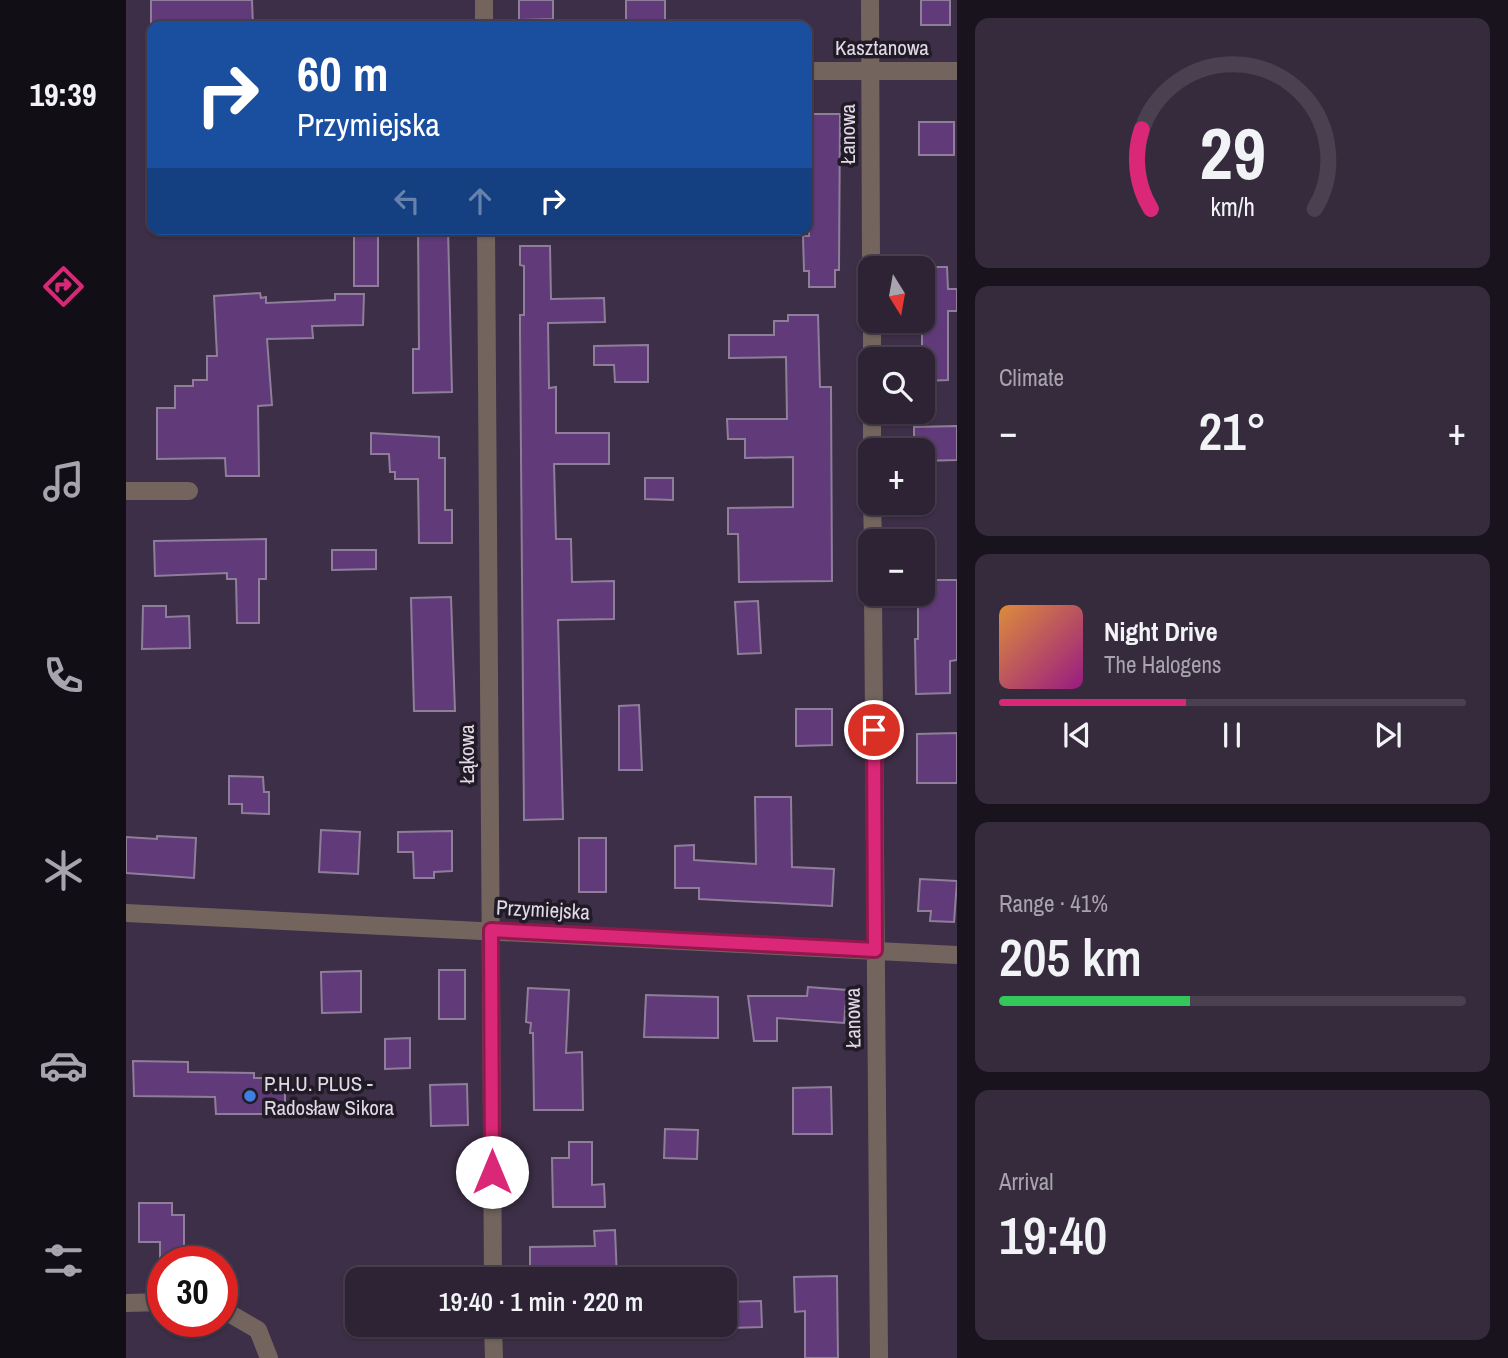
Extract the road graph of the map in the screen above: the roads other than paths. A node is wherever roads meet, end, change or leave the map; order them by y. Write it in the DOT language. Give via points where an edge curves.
graph roads {
  1 [pos="484,0"];
  2 [pos="870,0"];
  3 [pos="484,21"];
  4 [pos="812,71"];
  5 [pos="870,71"];
  6 [pos="957,71"];
  7 [pos="486,235"];
  8 [pos="871,256"];
  9 [pos="126,491"];
  10 [pos="189,491"];
  11 [pos="873,606"];
  12 [pos="126,913"];
  13 [pos="491,930"];
  14 [pos="875,950"];
  15 [pos="957,955"];
  16 [pos="493,1267"];
  17 [pos="126,1303"];
  18 [pos="147,1303"];
  19 [pos="238,1318"];
  20 [pos="494,1337"];
  21 [pos="269,1358"];
  22 [pos="494,1358"];
  23 [pos="879,1358"];
  1 -- 3 [label="street"];
  2 -- 5 [label="street, Łanowa"];
  4 -- 5 [label="street, Kasztanowa"];
  5 -- 6 [label="street, Kasztanowa"];
  5 -- 8 [label="street, Łanowa"];
  7 -- 13 [label="street, Łąkowa"];
  9 -- 10 [label="street"];
  11 -- 14 [label="street, Łanowa"];
  12 -- 13 [label="street, Przymiejska"];
  13 -- 14 [label="street, Przymiejska"];
  13 -- 16 [label="street, Łąkowa"];
  14 -- 15 [label="street, Przymiejska"];
  14 -- 23 [label="street, Łanowa"];
  17 -- 18 [label="street"];
  19 -- 21 [label="street" via="258,1330"];
  20 -- 22 [label="street"];
}
